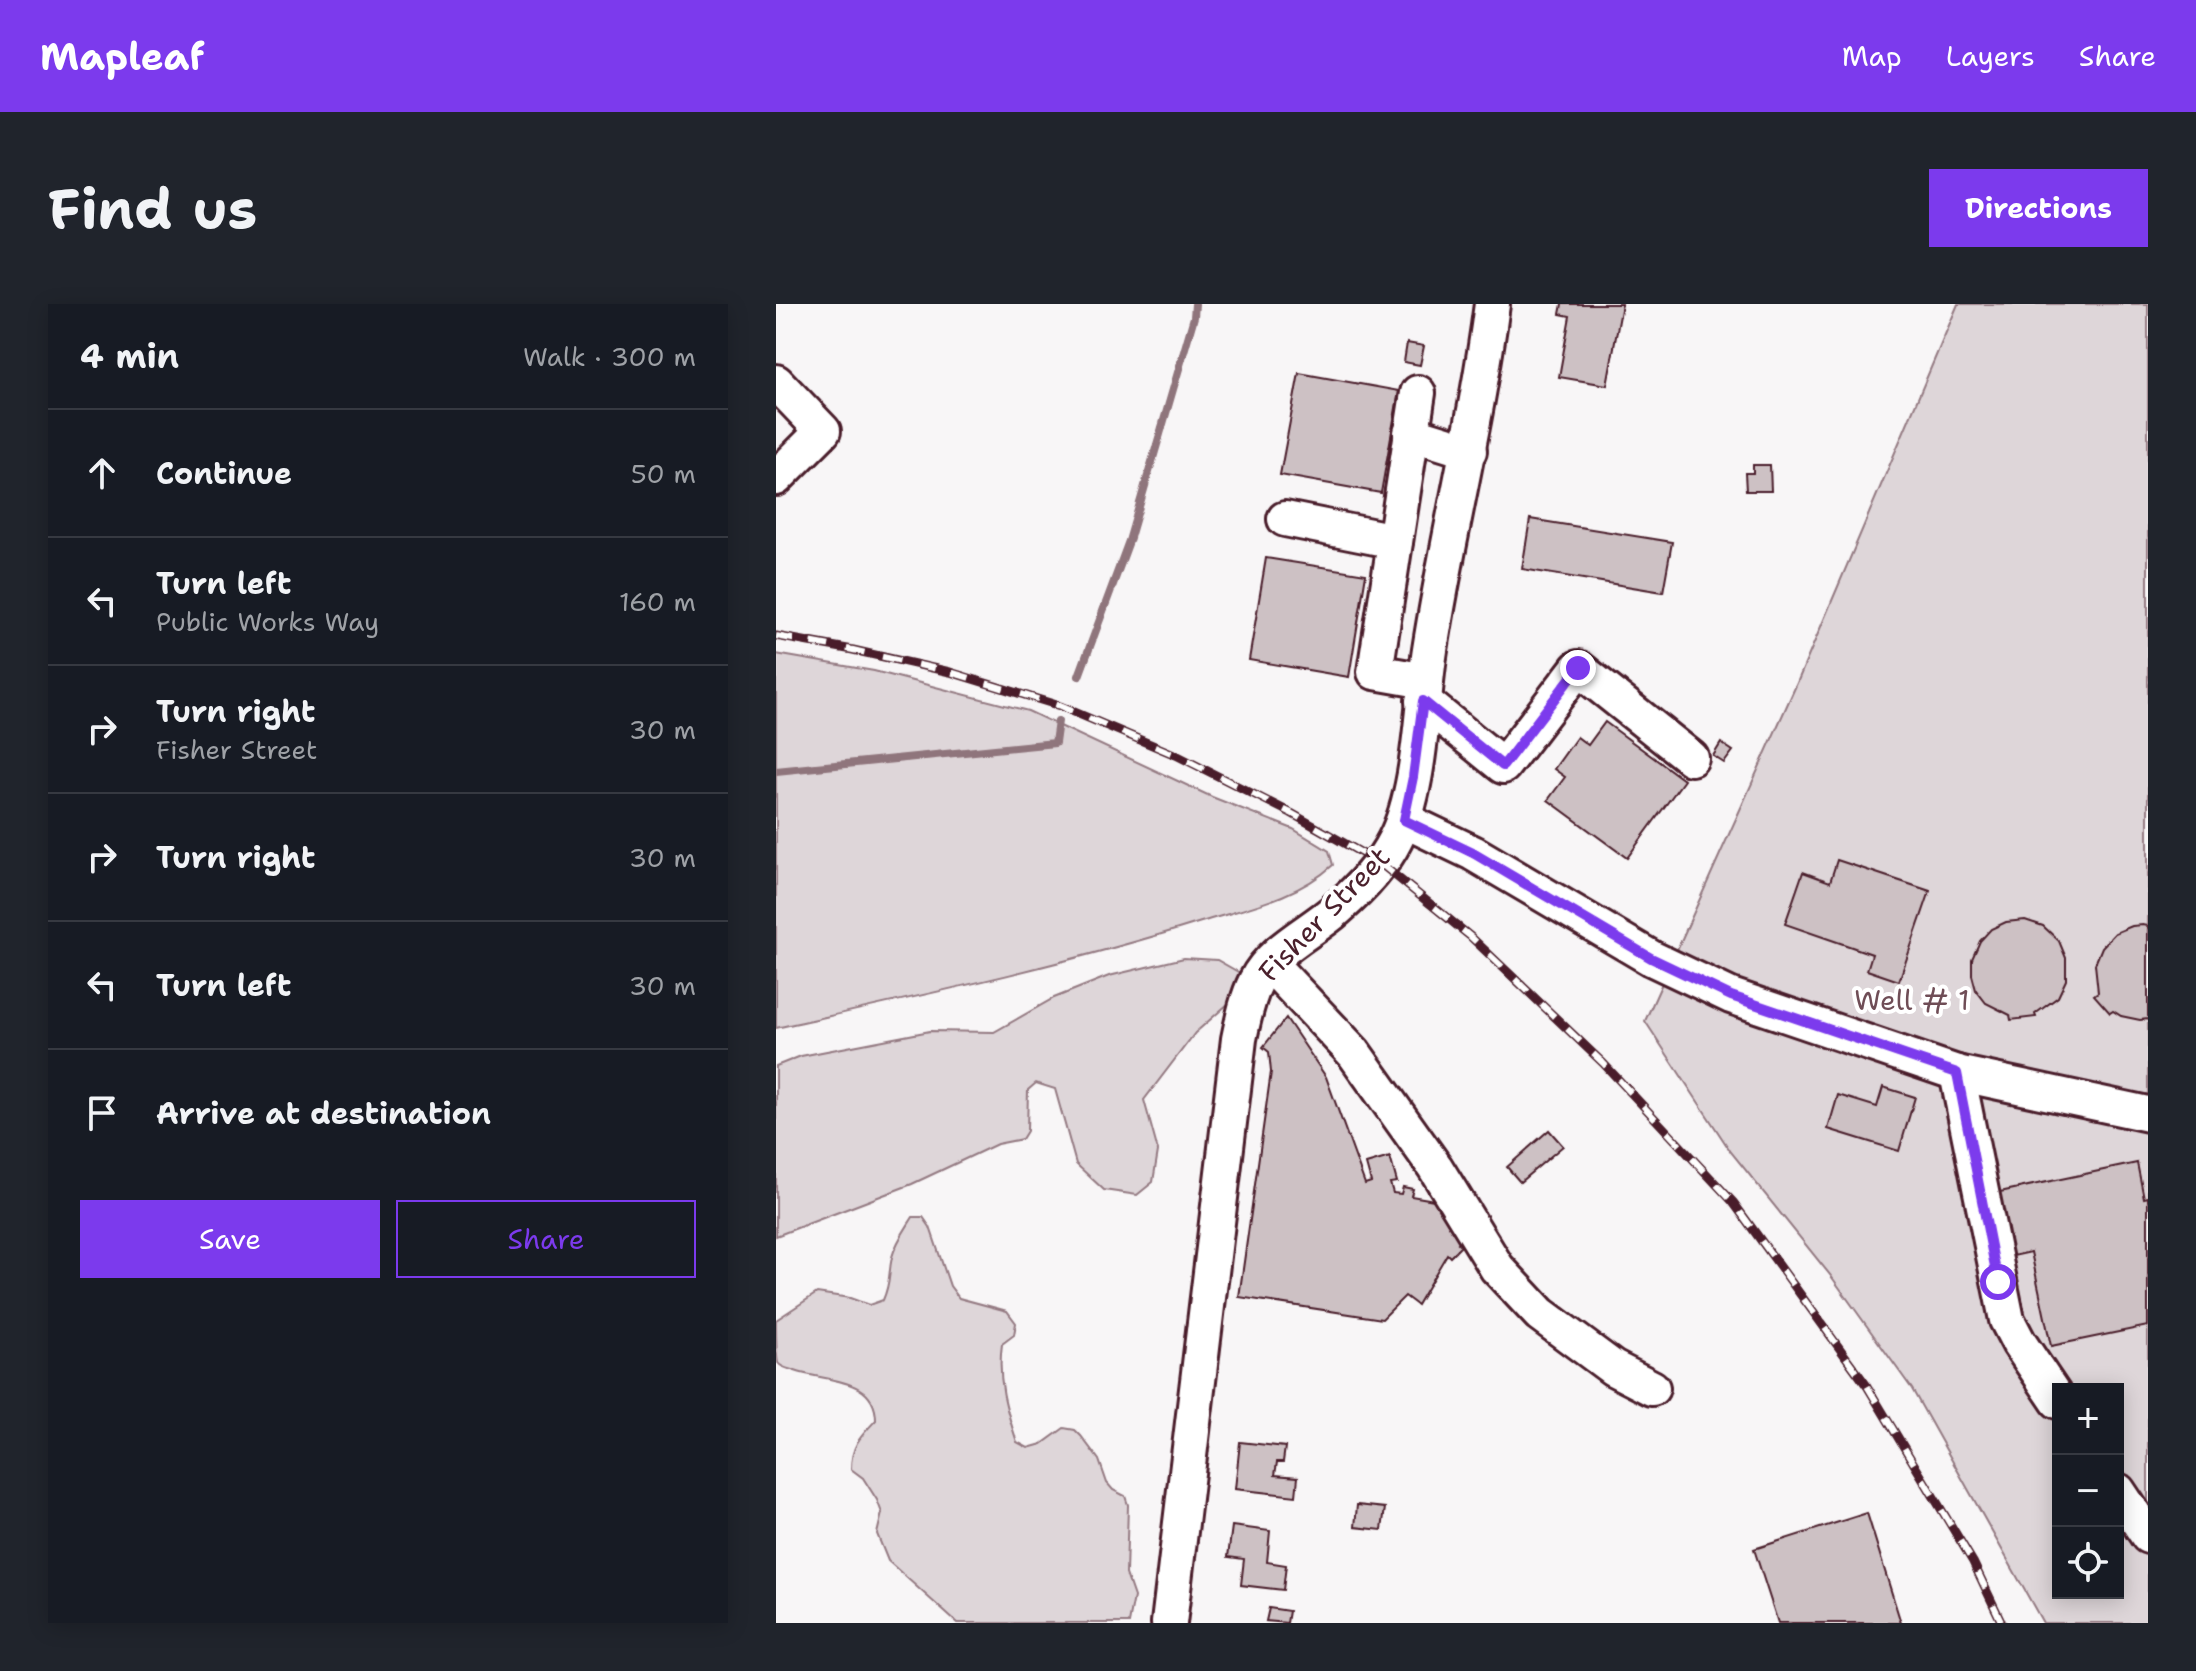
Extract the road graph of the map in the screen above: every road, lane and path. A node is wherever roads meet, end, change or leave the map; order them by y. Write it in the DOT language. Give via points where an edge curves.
graph roads {
  1 [pos="1492,304"];
  2 [pos="776,382"];
  3 [pos="1418,393"];
  4 [pos="1411,433"];
  5 [pos="1469,451"];
  6 [pos="776,478"];
  7 [pos="1285,519"];
  8 [pos="1395,541"];
  9 [pos="1424,691"];
  10 [pos="1691,758"];
  11 [pos="1404,820"];
  12 [pos="1270,964"];
  13 [pos="1957,1073"];
  14 [pos="2148,1114"];
  15 [pos="1652,1388"];
  16 [pos="2052,1392"];
  17 [pos="2124,1500"];
  18 [pos="2148,1536"];
  19 [pos="1169,1623"];
  1 -- 5 [label="street, Fisher Street"];
  2 -- 6 [label="street" via="823,431"];
  3 -- 4 [label="street"];
  4 -- 5 [label="street"];
  4 -- 8 [label="street"];
  5 -- 9 [label="street, Fisher Street"];
  7 -- 8 [label="street"];
  8 -- 9 [label="street" via="1375,672"];
  9 -- 10 [label="street" via="1503,766 1578,668"];
  9 -- 11 [label="street, Fisher Street"];
  11 -- 12 [label="street, Fisher Street" via="1381,864"];
  11 -- 13 [label="street" via="1473,853 1651,958 1731,996"];
  12 -- 15 [label="street" via="1354,1053 1435,1167 1497,1268 1540,1314 1613,1368"];
  12 -- 19 [label="street, Fisher Street" via="1257,979 1239,1039"];
  13 -- 14 [label="street"];
  13 -- 16 [label="street" via="2007,1320"];
  17 -- 18 [label="street"];
}
